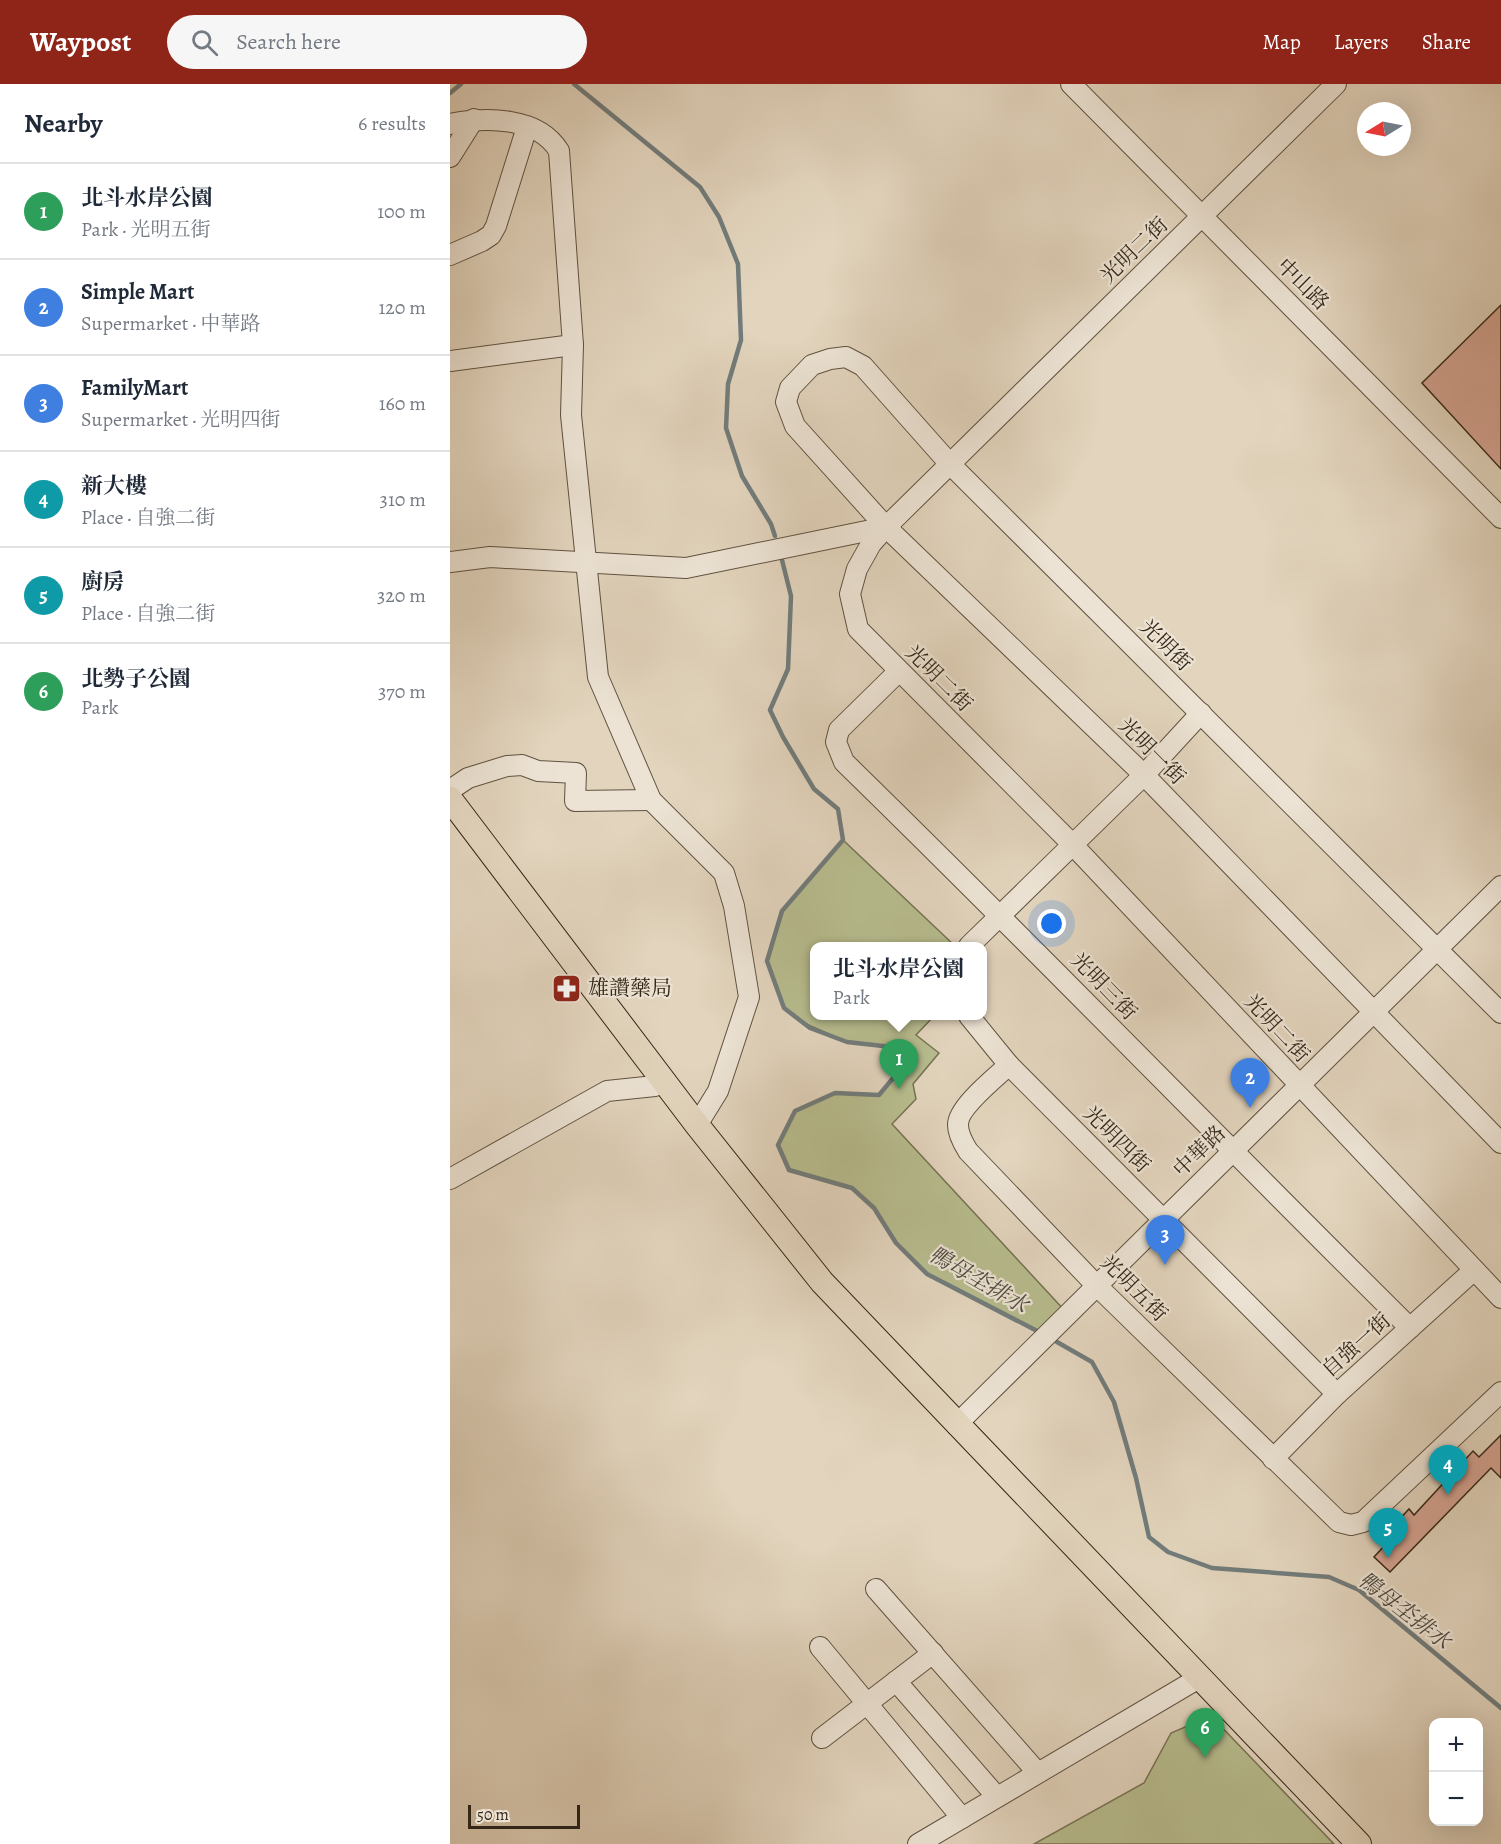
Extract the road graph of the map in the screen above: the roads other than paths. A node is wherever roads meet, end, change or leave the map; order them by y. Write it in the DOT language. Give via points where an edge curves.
graph roads {
  1 [pos="1071,84"];
  2 [pos="1336,84"];
  3 [pos="474,119"];
  4 [pos="450,124"];
  5 [pos="527,127"];
  6 [pos="450,157"];
  7 [pos="1203,218"];
  8 [pos="450,255"];
  9 [pos="573,345"];
  10 [pos="450,361"];
  11 [pos="790,388"];
  12 [pos="950,463"];
  13 [pos="1501,518"];
  14 [pos="886,526"];
  15 [pos="587,561"];
  16 [pos="450,562"];
  17 [pos="898,672"];
  18 [pos="1201,713"];
  19 [pos="1144,775"];
  20 [pos="450,790"];
  21 [pos="450,799"];
  22 [pos="651,800"];
  23 [pos="1072,844"];
  24 [pos="1501,886"];
  25 [pos="1001,915"];
  26 [pos="973,942"];
  27 [pos="1438,948"];
  28 [pos="1501,1013"];
  29 [pos="1374,1014"];
  30 [pos="972,1020"];
  31 [pos="1009,1065"];
  32 [pos="663,1080"];
  33 [pos="1300,1087"];
  34 [pos="697,1125"];
  35 [pos="1501,1143"];
  36 [pos="1232,1152"];
  37 [pos="450,1179"];
  38 [pos="1163,1220"];
  39 [pos="1474,1270"];
  40 [pos="1096,1285"];
  41 [pos="1501,1298"];
  42 [pos="1410,1328"];
  43 [pos="1501,1392"];
  44 [pos="1337,1394"];
  45 [pos="956,1425"];
  46 [pos="1273,1459"];
  47 [pos="876,1588"];
  48 [pos="820,1647"];
  49 [pos="933,1653"];
  50 [pos="1199,1678"];
  51 [pos="896,1681"];
  52 [pos="866,1704"];
  53 [pos="822,1738"];
  54 [pos="1037,1772"];
  55 [pos="997,1797"];
  56 [pos="962,1818"];
  57 [pos="918,1844"];
  58 [pos="1359,1844"];
  1 -- 7 [label="street, 中山路"];
  2 -- 7 [label="street, 光明二街"];
  3 -- 4 [label="street"];
  3 -- 5 [label="street" via="501,120"];
  3 -- 6 [label="street"];
  5 -- 8 [label="street" via="491,235"];
  5 -- 9 [label="street" via="552,138 559,151"];
  7 -- 12 [label="street, 光明二街"];
  7 -- 13 [label="street, 中山路"];
  9 -- 10 [label="street"];
  9 -- 15 [label="street" via="571,416"];
  11 -- 12 [label="street, 光明街" via="812,365 846,357 862,366"];
  11 -- 14 [label="street, 光明一街" via="786,402 795,426"];
  12 -- 14 [label="street, 光明二街"];
  12 -- 18 [label="street, 光明街"];
  14 -- 15 [label="street" via="686,568"];
  14 -- 17 [label="street, 光明二街" via="857,568 850,594 858,629"];
  14 -- 19 [label="street, 光明一街"];
  15 -- 16 [label="street" via="490,557"];
  15 -- 22 [label="street" via="598,677"];
  17 -- 23 [label="street, 光明二街"];
  17 -- 25 [label="street, 光明三街" via="839,730 838,753"];
  18 -- 19 [label="street"];
  18 -- 27 [label="street, 光明街"];
  19 -- 23 [label="street"];
  19 -- 29 [label="street, 光明一街"];
  20 -- 22 [label="street" via="468,778 522,765 538,771 576,773 575,801"];
  21 -- 32 [label="main road"];
  22 -- 34 [label="street" via="724,873 734,906 749,997 718,1091"];
  23 -- 25 [label="street"];
  23 -- 33 [label="street, 光明二街"];
  24 -- 27 [label="street, 中華路"];
  25 -- 26 [label="street"];
  25 -- 36 [label="street, 光明三街"];
  27 -- 28 [label="street, 光明街"];
  27 -- 29 [label="street, 中華路"];
  29 -- 33 [label="street, 中華路"];
  29 -- 35 [label="street, 光明一街"];
  30 -- 31 [label="street, 光明四街"];
  31 -- 38 [label="street, 光明四街"];
  31 -- 40 [label="street, 光明五街" via="963,1110 957,1123 961,1139"];
  32 -- 34 [label="main road"];
  32 -- 37 [label="street" via="655,1086 607,1091"];
  33 -- 36 [label="street, 中華路"];
  33 -- 39 [label="street, 光明二街"];
  34 -- 45 [label="main road" via="822,1282"];
  36 -- 38 [label="street, 中華路"];
  36 -- 42 [label="street, 光明三街"];
  38 -- 40 [label="street, 中華路"];
  38 -- 44 [label="street, 光明四街"];
  39 -- 41 [label="street, 光明二街"];
  39 -- 42 [label="street, 自強一街"];
  40 -- 45 [label="street, 中華路"];
  40 -- 46 [label="street, 光明五街"];
  42 -- 44 [label="street, 自強一街"];
  43 -- 46 [label="street, 光明五街" via="1363,1522 1338,1522"];
  44 -- 46 [label="street, 自強一街"];
  45 -- 50 [label="main road"];
  47 -- 49 [label="street"];
  48 -- 52 [label="street"];
  49 -- 51 [label="street"];
  49 -- 54 [label="street"];
  50 -- 54 [label="street"];
  50 -- 58 [label="main road"];
  51 -- 52 [label="street"];
  51 -- 55 [label="street"];
  52 -- 53 [label="street"];
  52 -- 56 [label="street"];
  54 -- 55 [label="street"];
  55 -- 56 [label="street"];
  56 -- 57 [label="street"];
}
